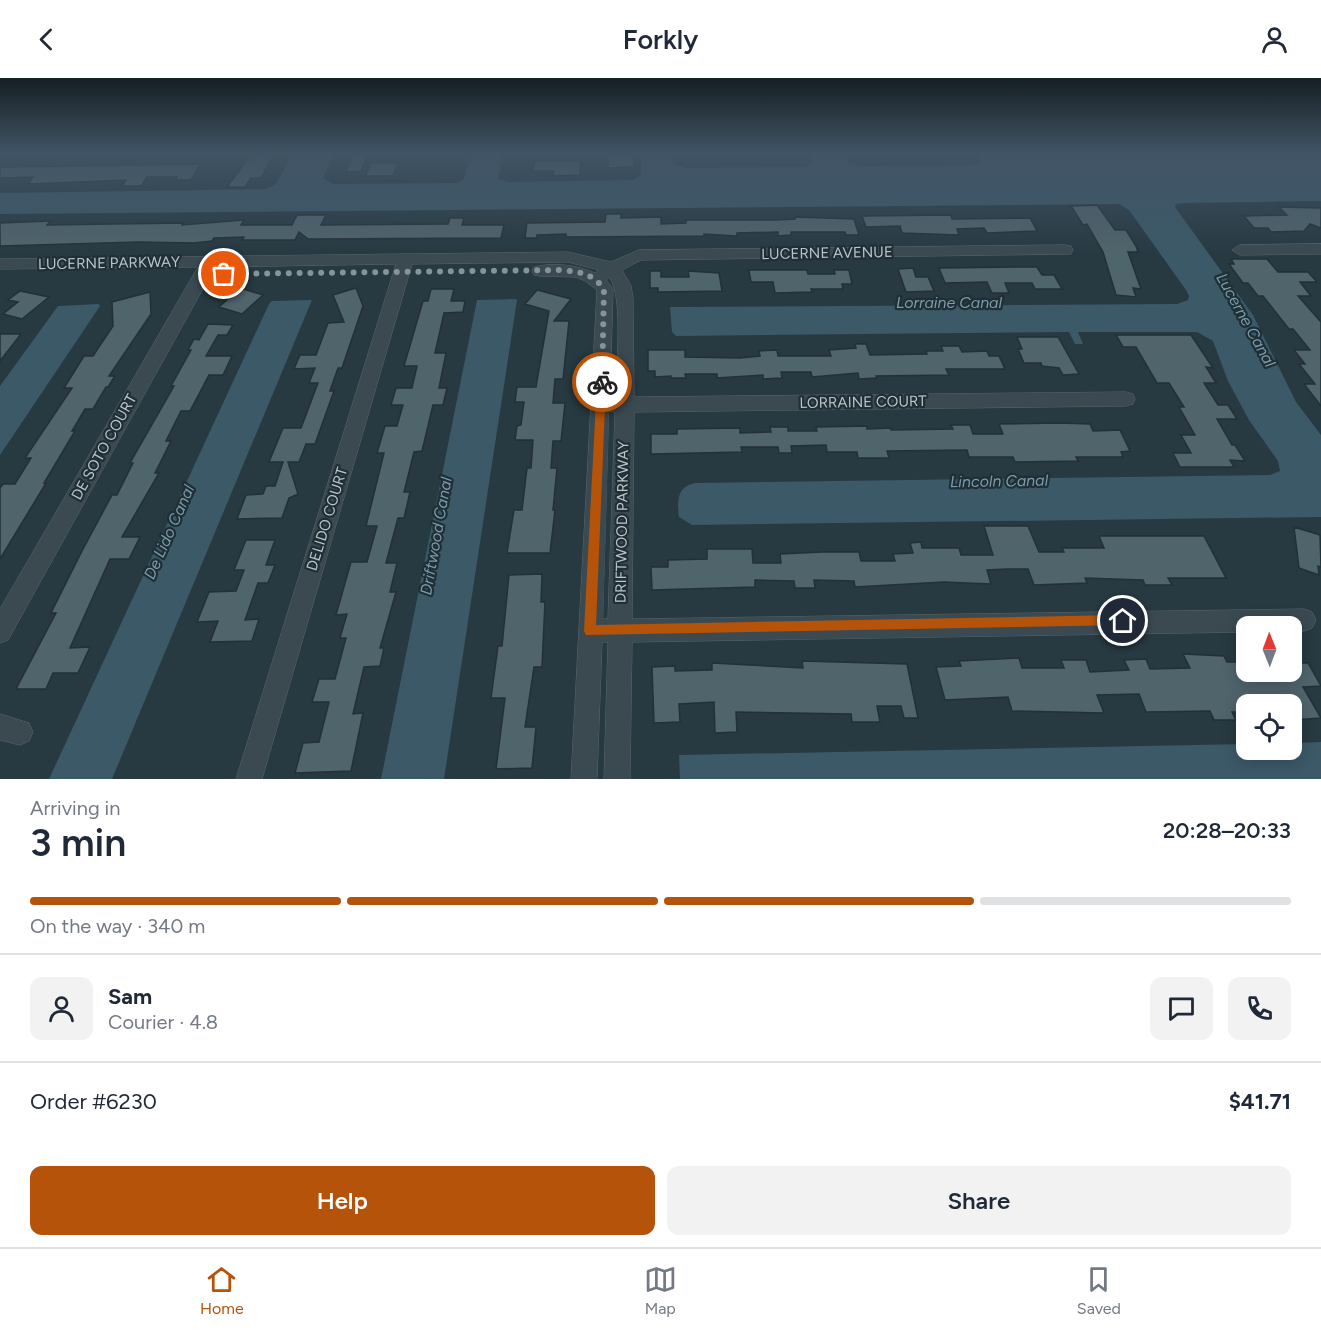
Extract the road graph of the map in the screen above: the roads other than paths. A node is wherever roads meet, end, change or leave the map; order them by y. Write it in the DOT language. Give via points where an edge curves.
graph roads {
  1 [pos="1321,249"];
  2 [pos="1065,250"];
  3 [pos="1240,250"];
  4 [pos="405,266"];
  5 [pos="3,268"];
  6 [pos="206,268"];
  7 [pos="604,274"];
  8 [pos="1126,399"];
  9 [pos="624,405"];
  10 [pos="601,406"];
  11 [pos="1304,620"];
  12 [pos="620,629"];
  13 [pos="590,631"];
  14 [pos="0,632"];
  15 [pos="249,779"];
  16 [pos="584,779"];
  17 [pos="617,779"];
  1 -- 3 [label="street"];
  2 -- 7 [label="street, LUCERNE AVENUE" via="653,254 639,255"];
  4 -- 6 [label="street, LUCERNE PARKWAY"];
  4 -- 7 [label="street, LUCERNE PARKWAY"];
  4 -- 15 [label="street, DELIDO COURT"];
  5 -- 6 [label="street, LUCERNE PARKWAY"];
  6 -- 14 [label="street, DE SOTO COURT"];
  7 -- 9 [label="street, DRIFTWOOD PARKWAY" via="623,281 626,290"];
  7 -- 10 [label="street, DRIFTWOOD PARKWAY"];
  8 -- 9 [label="street, LORRAINE COURT"];
  9 -- 10 [label="street, LORRAINE COURT"];
  9 -- 12 [label="street, DRIFTWOOD PARKWAY"];
  10 -- 13 [label="street, DRIFTWOOD PARKWAY"];
  11 -- 12 [label="street"];
  12 -- 13 [label="street"];
  12 -- 17 [label="street, DRIFTWOOD PARKWAY"];
  13 -- 16 [label="street, DRIFTWOOD PARKWAY"];
}
